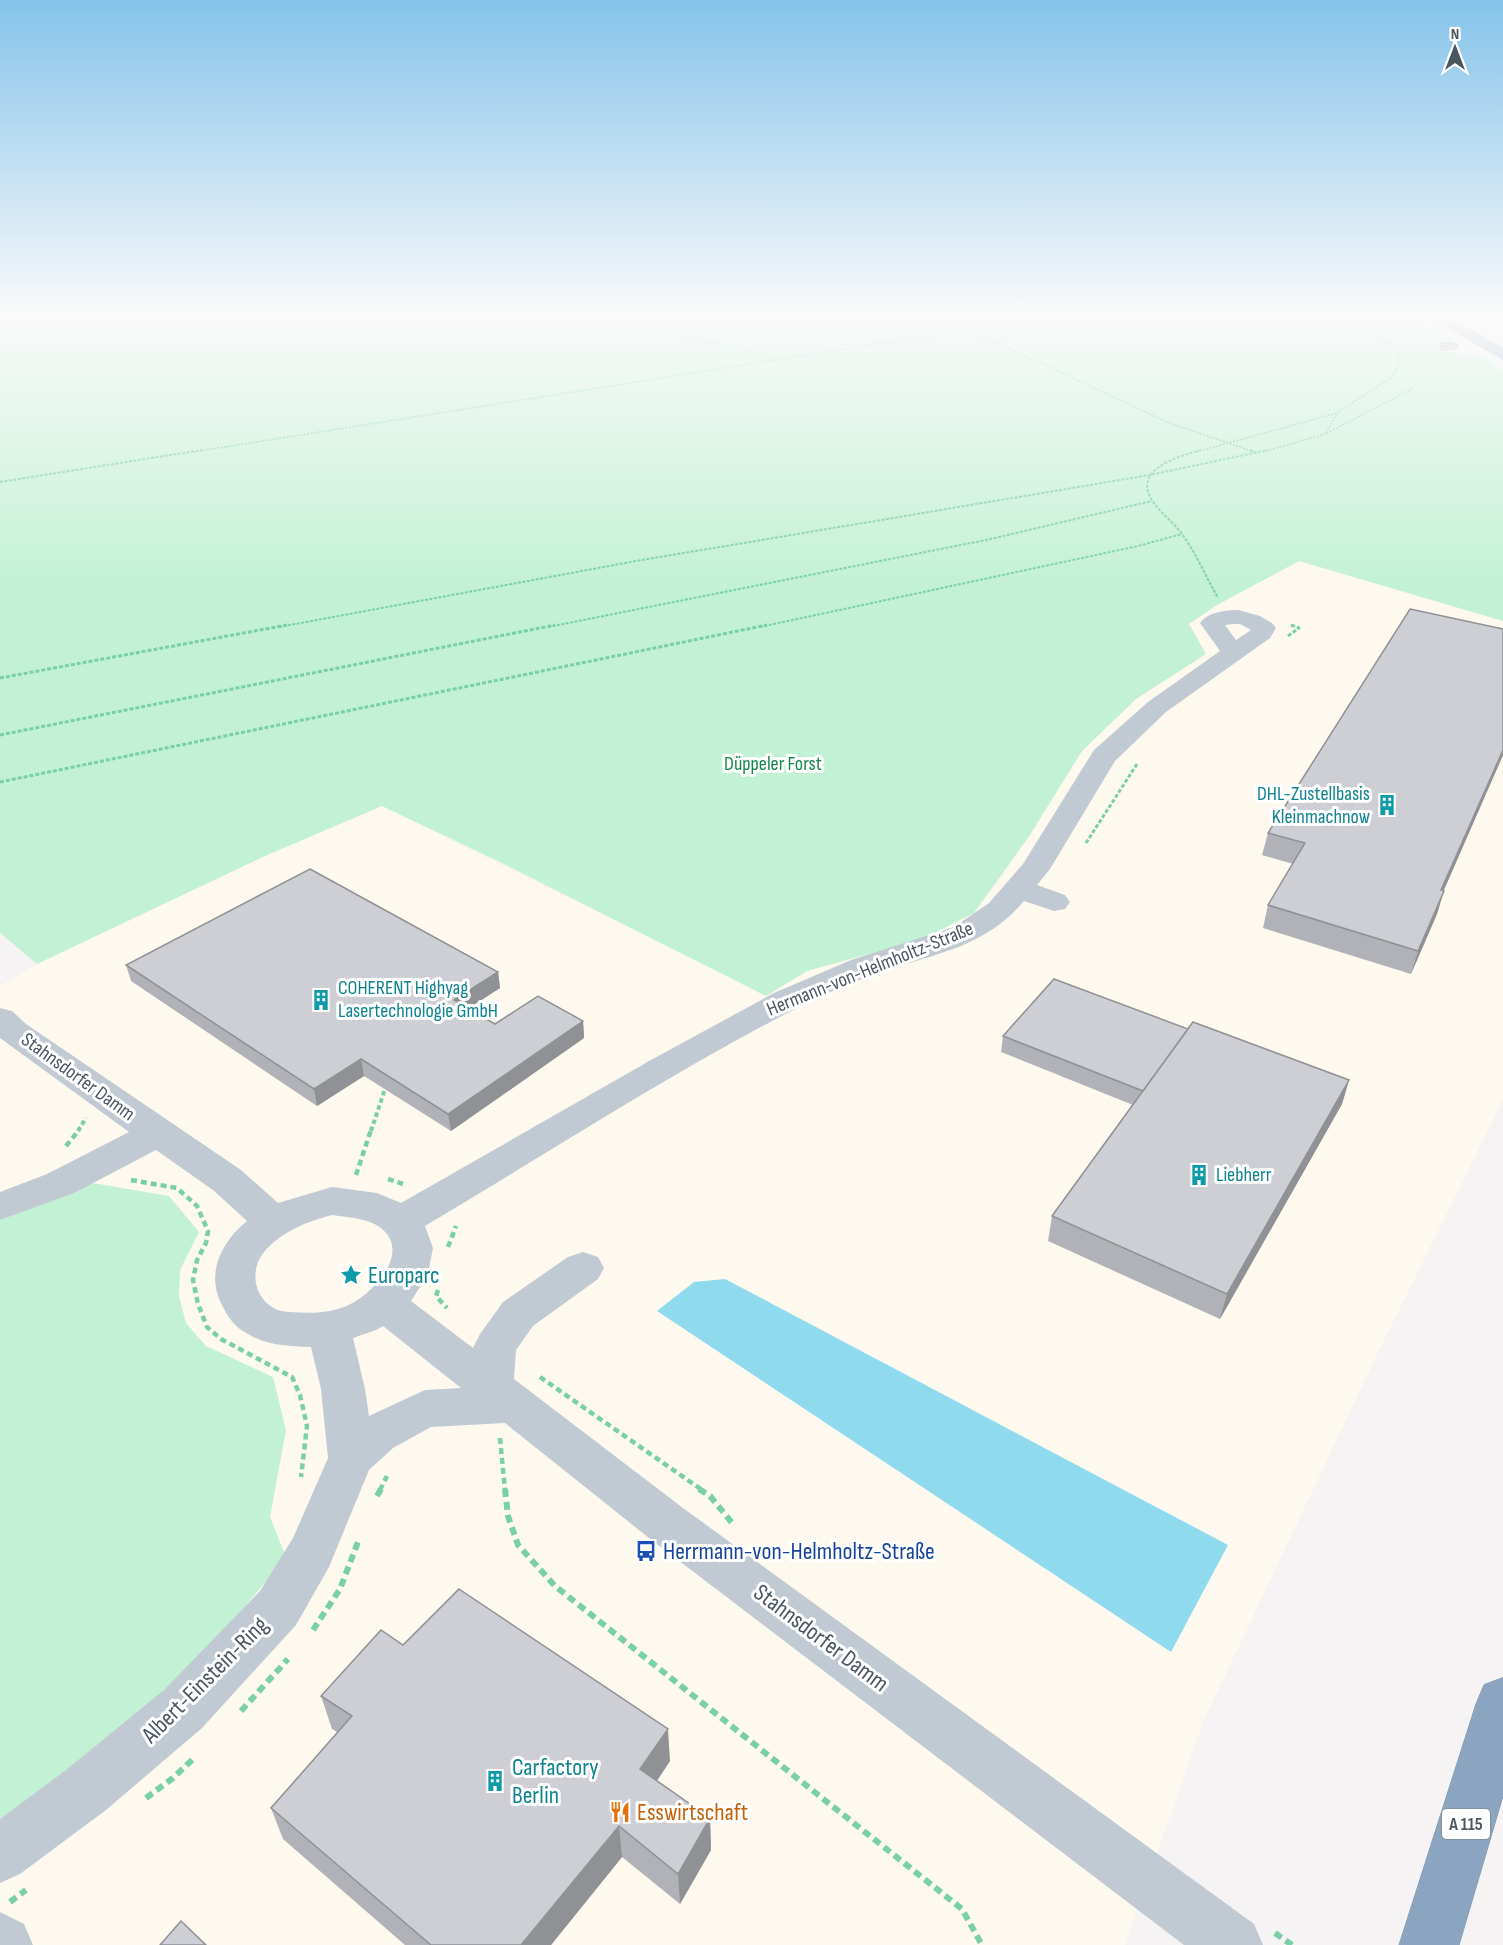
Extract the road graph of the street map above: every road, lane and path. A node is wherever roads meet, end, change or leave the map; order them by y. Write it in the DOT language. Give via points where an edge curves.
graph roads {
  1 [pos="497,404"];
  2 [pos="1128,404"];
  3 [pos="1352,404"];
  4 [pos="1383,404"];
  5 [pos="1336,413"];
  6 [pos="1325,434"];
  7 [pos="1227,442"];
  8 [pos="1258,453"];
  9 [pos="1150,475"];
  10 [pos="0,482"];
  11 [pos="1152,501"];
  12 [pos="1182,534"];
  13 [pos="1229,617"];
  14 [pos="1288,625"];
  15 [pos="1280,641"];
  16 [pos="0,678"];
  17 [pos="0,735"];
  18 [pos="1139,761"];
  19 [pos="0,782"];
  20 [pos="1083,847"];
  21 [pos="1019,889"];
  22 [pos="1054,903"];
  23 [pos="0,1019"];
  24 [pos="385,1089"];
  25 [pos="81,1107"];
  26 [pos="157,1134"];
  27 [pos="75,1159"];
  28 [pos="347,1175"];
  29 [pos="356,1175"];
  30 [pos="365,1176"];
  31 [pos="382,1177"];
  32 [pos="0,1206"];
  33 [pos="448,1211"];
  34 [pos="465,1217"];
  35 [pos="272,1221"];
  36 [pos="402,1221"];
  37 [pos="446,1253"];
  38 [pos="583,1268"];
  39 [pos="438,1285"];
  40 [pos="385,1304"];
  41 [pos="329,1330"];
  42 [pos="492,1396"];
  43 [pos="351,1458"];
  44 [pos="300,1482"];
  45 [pos="739,1530"];
  46 [pos="1503,1704"];
  47 [pos="0,1854"];
  48 [pos="982,1945"];
  49 [pos="1233,1945"];
  50 [pos="1429,1945"];
  1 -- 10 [label="path"];
  2 -- 7 [label="path"];
  3 -- 5 [label="path"];
  4 -- 6 [label="path"];
  5 -- 6 [label="path"];
  5 -- 7 [label="path"];
  6 -- 8 [label="path"];
  7 -- 8 [label="path"];
  7 -- 9 [label="path" via="1169,459"];
  8 -- 9 [label="path"];
  9 -- 11 [label="path" via="1147,487"];
  9 -- 16 [label="path" via="636,561"];
  11 -- 12 [label="path"];
  11 -- 17 [label="path" via="975,543"];
  12 -- 13 [label="path"];
  12 -- 19 [label="path" via="711,638"];
  13 -- 21 [label="street, Hermann-von-Helmholtz-Straße" via="1251,620 1264,628 1157,707 1104,756 1035,870"];
  14 -- 15 [label="path" via="1299,628"];
  18 -- 20 [label="path"];
  21 -- 22 [label="street"];
  21 -- 33 [label="street, Hermann-von-Helmholtz-Straße" via="1000,910 965,934 863,967 786,1000 664,1068"];
  23 -- 26 [label="street, Stahnsdorfer Damm"];
  24 -- 29 [label="path"];
  25 -- 27 [label="path" via="86,1118"];
  26 -- 27 [label="street"];
  26 -- 35 [label="street" via="227,1180"];
  27 -- 32 [label="street" via="22,1200"];
  27 -- 44 [label="path" via="108,1176 177,1188 197,1206 208,1232 193,1280 198,1304 207,1327 221,1340 292,1377 307,1426"];
  28 -- 29 [label="path"];
  29 -- 30 [label="path"];
  31 -- 33 [label="path"];
  33 -- 34 [label="path"];
  33 -- 36 [label="street, Hermann-von-Helmholtz-Straße"];
  33 -- 37 [label="path"];
  35 -- 36 [label="street" via="311,1204 332,1201 372,1204"];
  35 -- 41 [label="street" via="239,1258 234,1280 238,1299 251,1316 273,1327 300,1332"];
  36 -- 40 [label="street" via="412,1239 413,1261 404,1283"];
  38 -- 42 [label="street" via="518,1314"];
  39 -- 42 [label="path" via="436,1296 457,1318"];
  40 -- 41 [label="street" via="359,1320"];
  40 -- 42 [label="street, Stahnsdorfer Damm"];
  41 -- 43 [label="street, Albert-Einstein-Ring" via="343,1389"];
  42 -- 43 [label="street, Albert-Einstein-Ring" via="424,1409 377,1434"];
  42 -- 45 [label="path" via="710,1496"];
  42 -- 48 [label="path" via="508,1516 518,1545 555,1586 962,1909"];
  42 -- 49 [label="street, Stahnsdorfer Damm"];
  43 -- 47 [label="street, Albert-Einstein-Ring" via="330,1563 278,1608 183,1709 86,1790"];
  46 -- 50 [label="highway, A 115"];
}
